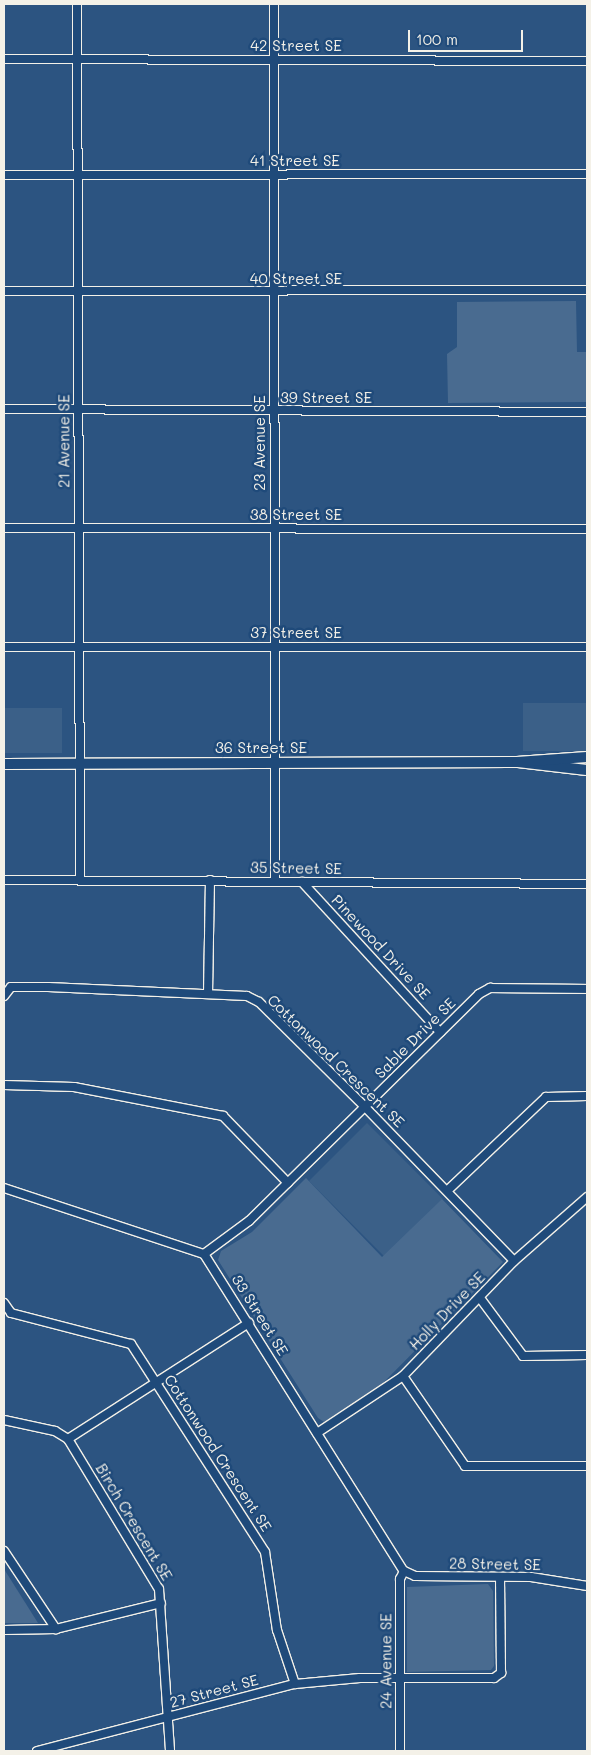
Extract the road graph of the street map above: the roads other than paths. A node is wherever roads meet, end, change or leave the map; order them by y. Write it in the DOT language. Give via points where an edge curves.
graph roads {
  1 [pos="77,4"];
  2 [pos="274,4"];
  3 [pos="77,58"];
  4 [pos="4,59"];
  5 [pos="274,60"];
  6 [pos="587,61"];
  7 [pos="587,174"];
  8 [pos="4,175"];
  9 [pos="274,175"];
  10 [pos="77,176"];
  11 [pos="587,290"];
  12 [pos="4,291"];
  13 [pos="78,292"];
  14 [pos="274,292"];
  15 [pos="4,410"];
  16 [pos="78,410"];
  17 [pos="274,411"];
  18 [pos="587,412"];
  19 [pos="4,528"];
  20 [pos="78,528"];
  21 [pos="274,528"];
  22 [pos="587,529"];
  23 [pos="4,647"];
  24 [pos="79,647"];
  25 [pos="274,647"];
  26 [pos="587,648"];
  27 [pos="587,757"];
  28 [pos="518,762"];
  29 [pos="274,763"];
  30 [pos="4,764"];
  31 [pos="79,764"];
  32 [pos="587,770"];
  33 [pos="80,879"];
  34 [pos="4,880"];
  35 [pos="210,880"];
  36 [pos="275,882"];
  37 [pos="302,882"];
  38 [pos="587,884"];
  39 [pos="586,988"];
  40 [pos="208,994"];
  41 [pos="4,996"];
  42 [pos="440,1032"];
  43 [pos="4,1084"];
  44 [pos="587,1096"];
  45 [pos="365,1107"];
  46 [pos="288,1183"];
  47 [pos="4,1188"];
  48 [pos="448,1190"];
  49 [pos="587,1197"];
  50 [pos="204,1254"];
  51 [pos="514,1260"];
  52 [pos="480,1298"];
  53 [pos="4,1303"];
  54 [pos="249,1323"];
  55 [pos="587,1356"];
  56 [pos="403,1376"];
  57 [pos="157,1383"];
  58 [pos="4,1420"];
  59 [pos="317,1433"];
  60 [pos="68,1439"];
  61 [pos="587,1466"];
  62 [pos="4,1550"];
  63 [pos="404,1571"];
  64 [pos="500,1578"];
  65 [pos="587,1586"];
  66 [pos="161,1603"];
  67 [pos="56,1629"];
  68 [pos="4,1630"];
  69 [pos="400,1680"];
  70 [pos="295,1684"];
  71 [pos="168,1718"];
  72 [pos="37,1751"];
  73 [pos="170,1751"];
  74 [pos="400,1751"];
  1 -- 3 [label="street, 21 Avenue SE"];
  2 -- 5 [label="street, 23 Avenue SE"];
  3 -- 4 [label="street, 42 Street SE"];
  3 -- 5 [label="street, 42 Street SE"];
  3 -- 10 [label="street, 21 Avenue SE"];
  5 -- 6 [label="street, 42 Street SE"];
  5 -- 9 [label="street, 23 Avenue SE"];
  7 -- 9 [label="street, 41 Street SE"];
  8 -- 10 [label="street, 41 Street SE"];
  9 -- 10 [label="street, 41 Street SE"];
  9 -- 14 [label="street, 23 Avenue SE"];
  10 -- 13 [label="street, 21 Avenue SE"];
  11 -- 14 [label="street, 40 Street SE"];
  12 -- 13 [label="street, 40 Street SE"];
  13 -- 14 [label="street, 40 Street SE"];
  13 -- 16 [label="street, 21 Avenue SE"];
  14 -- 17 [label="street, 23 Avenue SE"];
  15 -- 16 [label="street, 39 Street SE"];
  16 -- 17 [label="street, 39 Street SE"];
  16 -- 20 [label="street, 21 Avenue SE"];
  17 -- 18 [label="street, 39 Street SE"];
  17 -- 21 [label="street, 23 Avenue SE"];
  19 -- 20 [label="street, 38 Street SE"];
  20 -- 21 [label="street, 38 Street SE"];
  20 -- 24 [label="street, 21 Avenue SE"];
  21 -- 22 [label="street, 38 Street SE"];
  21 -- 25 [label="street, 23 Avenue SE"];
  23 -- 24 [label="street, 37 Street SE"];
  24 -- 25 [label="street, 37 Street SE"];
  24 -- 31 [label="street, 21 Avenue SE"];
  25 -- 26 [label="street, 37 Street SE"];
  25 -- 29 [label="street, 23 Avenue SE"];
  27 -- 28 [label="main road, 36 Street SE"];
  28 -- 29 [label="main road, 36 Street SE"];
  28 -- 32 [label="main road, 36 Street SE" via="533,767"];
  29 -- 31 [label="main road, 36 Street SE"];
  29 -- 36 [label="street, 23 Avenue SE"];
  30 -- 31 [label="main road, 36 Street SE"];
  31 -- 33 [label="street, 21 Avenue SE"];
  33 -- 34 [label="street, 35 Street SE"];
  33 -- 35 [label="street, 35 Street SE"];
  35 -- 36 [label="street, 35 Street SE"];
  35 -- 40 [label="street"];
  36 -- 37 [label="street, 35 Street SE"];
  37 -- 38 [label="street, 35 Street SE"];
  37 -- 42 [label="street, Pinewood Drive SE"];
  39 -- 42 [label="street, Sable Drive SE" via="490,988"];
  40 -- 41 [label="street, Cottonwood Crescent SE" via="11,987"];
  40 -- 45 [label="street, Cottonwood Crescent SE" via="247,996 259,1002"];
  42 -- 45 [label="street, Sable Drive SE"];
  43 -- 46 [label="street" via="74,1087 222,1116"];
  44 -- 48 [label="street" via="546,1097"];
  45 -- 46 [label="street, Sable Drive SE"];
  45 -- 48 [label="street, Cottonwood Crescent SE"];
  46 -- 50 [label="street, Sable Drive SE" via="249,1221"];
  47 -- 50 [label="street"];
  48 -- 51 [label="street, Cottonwood Crescent SE"];
  49 -- 51 [label="street, Holly Drive SE"];
  50 -- 54 [label="street, 33 Street SE"];
  51 -- 52 [label="street, Holly Drive SE"];
  52 -- 55 [label="street" via="523,1356"];
  52 -- 56 [label="street, Holly Drive SE"];
  53 -- 57 [label="street, Cottonwood Crescent SE" via="11,1313 131,1344"];
  54 -- 57 [label="street"];
  54 -- 59 [label="street, 33 Street SE"];
  56 -- 59 [label="street, Holly Drive SE"];
  56 -- 61 [label="street" via="465,1466"];
  57 -- 60 [label="street"];
  57 -- 70 [label="street, Cottonwood Crescent SE" via="265,1552 277,1630"];
  58 -- 60 [label="street" via="55,1432"];
  59 -- 63 [label="street, 33 Street SE"];
  60 -- 66 [label="street, Birch Crescent SE" via="159,1589"];
  62 -- 67 [label="street"];
  63 -- 64 [label="street, 28 Street SE" via="415,1576"];
  63 -- 69 [label="street, 24 Avenue SE" via="400,1579"];
  64 -- 65 [label="street, 28 Street SE" via="530,1577"];
  64 -- 69 [label="street, 27 Street SE" via="501,1673 494,1678"];
  66 -- 67 [label="street"];
  66 -- 71 [label="street, Birch Crescent SE"];
  67 -- 68 [label="street"];
  69 -- 70 [label="street, 27 Street SE" via="360,1678"];
  69 -- 74 [label="street, 24 Avenue SE"];
  70 -- 71 [label="street, 27 Street SE"];
  71 -- 72 [label="street, 27 Street SE"];
  71 -- 73 [label="street, Birch Crescent SE"];
}
